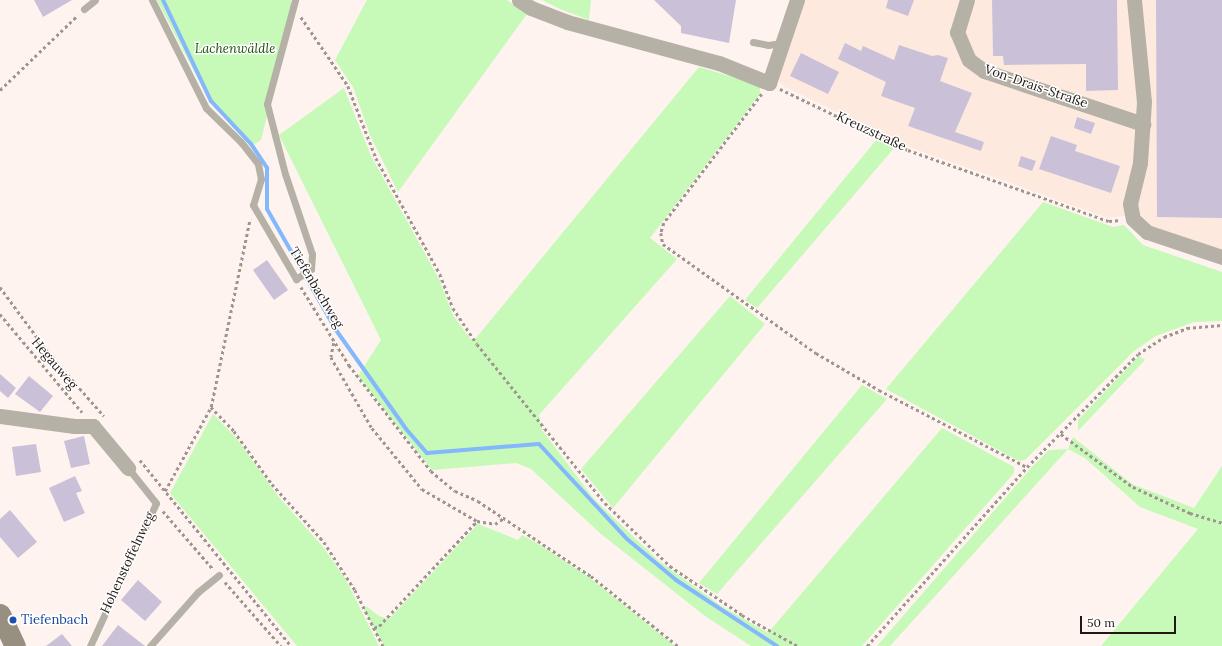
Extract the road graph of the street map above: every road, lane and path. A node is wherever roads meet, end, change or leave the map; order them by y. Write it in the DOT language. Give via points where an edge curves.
graph roads {
  1 [pos="95,0"];
  2 [pos="152,0"];
  3 [pos="520,0"];
  4 [pos="794,0"];
  5 [pos="967,0"];
  6 [pos="1134,0"];
  7 [pos="295,1"];
  8 [pos="84,10"];
  9 [pos="753,42"];
  10 [pos="782,42"];
  11 [pos="769,84"];
  12 [pos="0,90"];
  13 [pos="1143,124"];
  14 [pos="253,205"];
  15 [pos="1134,219"];
  16 [pos="1222,257"];
  17 [pos="296,280"];
  18 [pos="0,287"];
  19 [pos="0,314"];
  20 [pos="1222,325"];
  21 [pos="334,342"];
  22 [pos="211,407"];
  23 [pos="0,416"];
  24 [pos="108,421"];
  25 [pos="93,426"];
  26 [pos="1062,434"];
  27 [pos="136,456"];
  28 [pos="128,468"];
  29 [pos="1027,468"];
  30 [pos="165,491"];
  31 [pos="504,518"];
  32 [pos="477,521"];
  33 [pos="1222,522"];
  34 [pos="219,575"];
  35 [pos="0,614"];
  36 [pos="374,628"];
  37 [pos="15,646"];
  38 [pos="90,646"];
  39 [pos="150,646"];
  40 [pos="291,646"];
  41 [pos="383,646"];
  42 [pos="678,646"];
  43 [pos="798,646"];
  44 [pos="867,646"];
  1 -- 8 [label="lane"];
  2 -- 14 [label="lane" via="206,108 241,142 258,164 260,179"];
  3 -- 11 [label="street" via="532,8 567,22 604,28 719,63"];
  4 -- 10 [label="street"];
  5 -- 13 [label="street, Von-Drais-Straße" via="957,32 969,60 984,71"];
  6 -- 13 [label="street" via="1144,102"];
  7 -- 17 [label="lane" via="267,104 279,153 312,254 311,269"];
  7 -- 43 [label="path" via="314,40 348,86 376,158 440,274 453,308 477,344 605,503 670,566 742,615"];
  8 -- 12 [label="path"];
  9 -- 10 [label="lane" via="768,45"];
  10 -- 11 [label="street"];
  11 -- 15 [label="path, Kreuzstraße" via="908,150 1109,221"];
  11 -- 29 [label="path" via="664,223 661,233 663,244 816,353 879,390"];
  13 -- 15 [label="street" via="1140,164 1130,204"];
  14 -- 17 [label="lane, Tiefenbachweg"];
  14 -- 22 [label="path"];
  15 -- 16 [label="street" via="1147,232"];
  17 -- 21 [label="path, Tiefenbachweg"];
  18 -- 24 [label="path" via="48,352"];
  19 -- 25 [label="path, Hegauweg"];
  20 -- 26 [label="path" via="1187,328 1164,337 1138,354"];
  21 -- 31 [label="path, Tiefenbachweg" via="431,471 455,491 478,501"];
  21 -- 32 [label="path" via="331,356 372,428 422,489"];
  22 -- 30 [label="path"];
  22 -- 36 [label="path" via="234,431 272,484 324,542 355,590"];
  23 -- 25 [label="street" via="74,426"];
  25 -- 28 [label="street, Hohenstoffelnweg"];
  26 -- 29 [label="path"];
  26 -- 33 [label="path" via="1133,487 1190,513"];
  27 -- 30 [label="path"];
  28 -- 38 [label="lane, Hohenstoffelnweg" via="156,503"];
  29 -- 44 [label="path"];
  30 -- 40 [label="path"];
  31 -- 32 [label="path" via="495,524"];
  31 -- 42 [label="path, Tiefenbachweg" via="597,581"];
  32 -- 36 [label="path" via="379,626"];
  34 -- 39 [label="lane" via="198,592"];
  35 -- 37 [label="main road"];
  36 -- 41 [label="path"];
}
